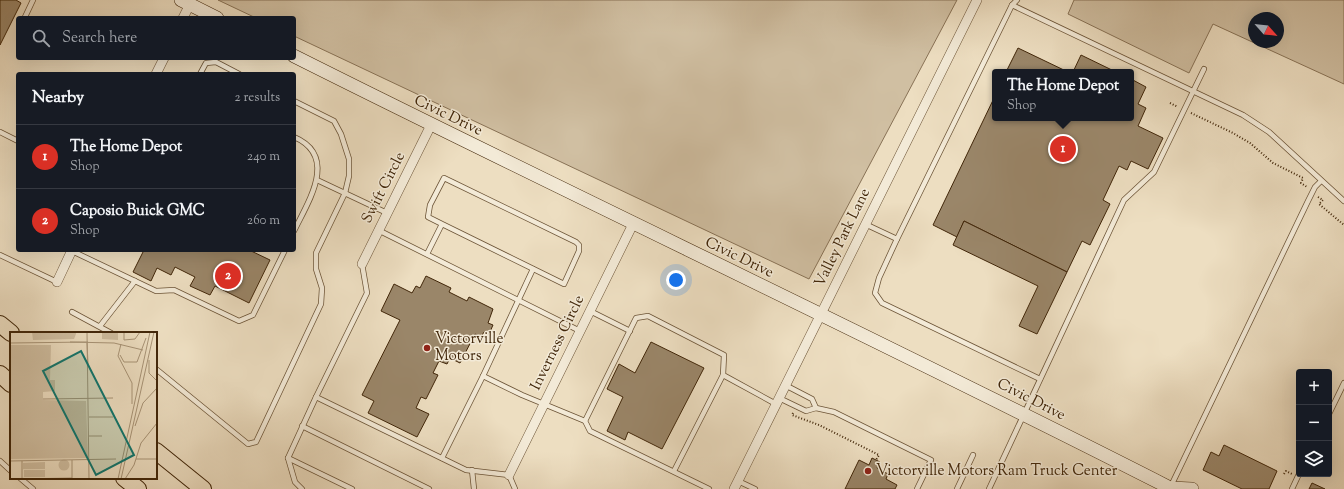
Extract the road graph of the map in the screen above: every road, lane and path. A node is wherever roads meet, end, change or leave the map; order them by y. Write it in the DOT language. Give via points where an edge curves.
graph roads {
  1 [pos="33,0"];
  2 [pos="976,0"];
  3 [pos="1017,0"];
  4 [pos="188,1"];
  5 [pos="1012,5"];
  6 [pos="25,16"];
  7 [pos="184,16"];
  8 [pos="214,16"];
  9 [pos="296,57"];
  10 [pos="163,60"];
  11 [pos="1204,69"];
  12 [pos="157,72"];
  13 [pos="201,72"];
  14 [pos="236,72"];
  15 [pos="1194,91"];
  16 [pos="296,102"];
  17 [pos="1170,103"];
  18 [pos="1184,110"];
  19 [pos="431,125"];
  20 [pos="0,132"];
  21 [pos="296,138"];
  22 [pos="16,140"];
  23 [pos="317,180"];
  24 [pos="1321,181"];
  25 [pos="1312,192"];
  26 [pos="345,193"];
  27 [pos="1344,201"];
  28 [pos="387,213"];
  29 [pos="442,224"];
  30 [pos="633,224"];
  31 [pos="865,224"];
  32 [pos="1344,225"];
  33 [pos="296,227"];
  34 [pos="378,230"];
  35 [pos="897,239"];
  36 [pos="71,252"];
  37 [pos="76,252"];
  38 [pos="284,252"];
  39 [pos="427,254"];
  40 [pos="0,255"];
  41 [pos="362,264"];
  42 [pos="534,269"];
  43 [pos="135,281"];
  44 [pos="56,282"];
  45 [pos="519,301"];
  46 [pos="590,311"];
  47 [pos="72,312"];
  48 [pos="820,315"];
  49 [pos="0,324"];
  50 [pos="100,326"];
  51 [pos="580,331"];
  52 [pos="630,331"];
  53 [pos="10,332"];
  54 [pos="109,332"];
  55 [pos="157,370"];
  56 [pos="0,374"];
  57 [pos="723,375"];
  58 [pos="483,376"];
  59 [pos="1040,379"];
  60 [pos="10,383"];
  61 [pos="1344,383"];
  62 [pos="785,386"];
  63 [pos="1342,391"];
  64 [pos="316,396"];
  65 [pos="778,401"];
  66 [pos="544,403"];
  67 [pos="816,408"];
  68 [pos="1332,409"];
  69 [pos="794,412"];
  70 [pos="1025,414"];
  71 [pos="585,421"];
  72 [pos="302,426"];
  73 [pos="157,452"];
  74 [pos="973,456"];
  75 [pos="288,458"];
  76 [pos="442,458"];
  77 [pos="876,460"];
  78 [pos="0,461"];
  79 [pos="10,470"];
  80 [pos="472,470"];
  81 [pos="674,471"];
  82 [pos="509,475"];
  83 [pos="1298,477"];
  84 [pos="21,479"];
  85 [pos="125,479"];
  86 [pos="736,485"];
  87 [pos="33,489"];
  88 [pos="138,489"];
  89 [pos="203,489"];
  90 [pos="302,489"];
  91 [pos="352,489"];
  92 [pos="429,489"];
  93 [pos="474,489"];
  94 [pos="515,489"];
  95 [pos="709,489"];
  96 [pos="755,489"];
  97 [pos="916,489"];
  98 [pos="957,489"];
  99 [pos="989,489"];
  100 [pos="1170,489"];
  101 [pos="1192,489"];
  102 [pos="1292,489"];
  1 -- 6 [label="lane"];
  2 -- 31 [label="street, Valley Park Lane"];
  3 -- 5 [label="lane"];
  4 -- 7 [label="street"];
  4 -- 8 [label="street"];
  5 -- 15 [label="lane"];
  5 -- 35 [label="lane"];
  9 -- 19 [label="street, Civic Drive"];
  10 -- 12 [label="street"];
  11 -- 15 [label="lane"];
  13 -- 14 [label="lane" via="206,63 216,62"];
  15 -- 18 [label="lane"];
  15 -- 24 [label="lane" via="1244,115 1269,132"];
  16 -- 26 [label="lane" via="334,121 349,159"];
  17 -- 18 [label="path"];
  18 -- 25 [label="path" via="1250,143 1273,163 1303,178 1301,182"];
  18 -- 59 [label="lane" via="1154,172 1124,200"];
  19 -- 28 [label="street, Swift Circle"];
  19 -- 30 [label="street, Civic Drive"];
  20 -- 22 [label="lane"];
  21 -- 23 [label="lane" via="305,142 314,153"];
  23 -- 26 [label="lane"];
  23 -- 33 [label="lane"];
  24 -- 25 [label="lane"];
  24 -- 27 [label="lane"];
  25 -- 32 [label="path" via="1323,200 1319,204"];
  25 -- 100 [label="lane"];
  26 -- 28 [label="lane"];
  26 -- 55 [label="lane" via="316,253 316,269 322,288 321,304 256,442 248,444"];
  28 -- 34 [label="street, Swift Circle"];
  29 -- 39 [label="lane"];
  29 -- 42 [label="lane"];
  29 -- 42 [label="lane" via="428,217 430,205 444,178 579,245 577,256 564,284"];
  30 -- 46 [label="street, Inverness Circle"];
  30 -- 48 [label="street, Civic Drive"];
  31 -- 35 [label="lane"];
  31 -- 48 [label="street, Valley Park Lane"];
  34 -- 39 [label="lane"];
  34 -- 41 [label="street, Swift Circle"];
  35 -- 59 [label="lane" via="875,293 882,303"];
  36 -- 44 [label="street"];
  37 -- 43 [label="lane"];
  38 -- 43 [label="lane" via="253,316 239,321 174,290 156,291"];
  39 -- 45 [label="lane"];
  40 -- 44 [label="lane"];
  41 -- 64 [label="lane" via="367,293"];
  42 -- 45 [label="lane"];
  43 -- 50 [label="lane"];
  45 -- 51 [label="lane"];
  45 -- 58 [label="lane"];
  46 -- 51 [label="street, Inverness Circle"];
  46 -- 52 [label="lane"];
  47 -- 50 [label="lane"];
  48 -- 62 [label="street, Valley Park Lane"];
  48 -- 70 [label="street, Civic Drive"];
  49 -- 53 [label="highway"];
  50 -- 54 [label="lane"];
  51 -- 66 [label="street, Inverness Circle"];
  52 -- 57 [label="lane" via="636,318 648,316 724,355"];
  52 -- 71 [label="lane"];
  56 -- 60 [label="highway"];
  57 -- 65 [label="lane"];
  57 -- 81 [label="lane"];
  58 -- 66 [label="lane"];
  58 -- 76 [label="lane"];
  59 -- 70 [label="lane"];
  61 -- 63 [label="lane"];
  62 -- 65 [label="street, Valley Park Lane"];
  62 -- 67 [label="lane" via="812,399"];
  63 -- 68 [label="lane"];
  64 -- 72 [label="lane"];
  64 -- 76 [label="lane"];
  65 -- 67 [label="lane" via="806,411"];
  65 -- 86 [label="street, Valley Park Lane"];
  66 -- 71 [label="lane"];
  66 -- 82 [label="street, Inverness Circle"];
  67 -- 97 [label="lane" via="834,412 931,460"];
  69 -- 77 [label="path" via="792,414 879,455"];
  70 -- 99 [label="lane"];
  70 -- 100 [label="street, Civic Drive"];
  71 -- 81 [label="lane" via="590,431"];
  72 -- 75 [label="lane"];
  72 -- 92 [label="lane"];
  73 -- 89 [label="highway"];
  74 -- 98 [label="lane"];
  75 -- 90 [label="lane" via="295,482"];
  75 -- 91 [label="lane"];
  76 -- 80 [label="lane" via="466,470"];
  78 -- 79 [label="lane"];
  80 -- 82 [label="lane"];
  80 -- 93 [label="lane"];
  81 -- 95 [label="lane"];
  82 -- 94 [label="lane"];
  83 -- 102 [label="lane"];
  84 -- 87 [label="lane"];
  85 -- 88 [label="highway"];
  86 -- 96 [label="lane"];
  100 -- 101 [label="street, Civic Drive"];
}
